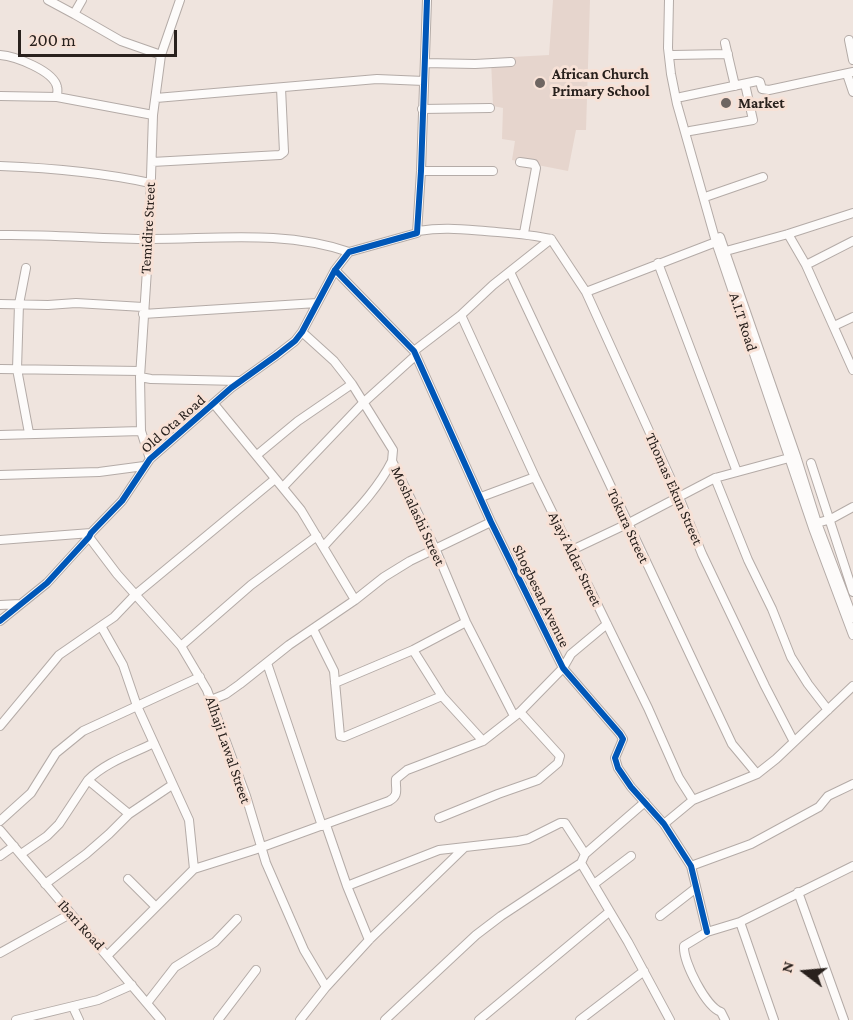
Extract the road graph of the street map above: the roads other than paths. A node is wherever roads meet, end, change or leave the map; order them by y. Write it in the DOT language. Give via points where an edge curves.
graph roads {
  1 [pos="48,0"];
  2 [pos="82,0"];
  3 [pos="180,0"];
  4 [pos="427,0"];
  5 [pos="669,0"];
  6 [pos="674,0"];
  7 [pos="74,14"];
  8 [pos="849,40"];
  9 [pos="725,44"];
  10 [pos="728,54"];
  11 [pos="0,55"];
  12 [pos="161,55"];
  13 [pos="673,55"];
  14 [pos="853,60"];
  15 [pos="511,62"];
  16 [pos="425,63"];
  17 [pos="850,73"];
  18 [pos="424,81"];
  19 [pos="745,84"];
  20 [pos="735,86"];
  21 [pos="281,88"];
  22 [pos="853,92"];
  23 [pos="0,96"];
  24 [pos="57,97"];
  25 [pos="681,97"];
  26 [pos="156,98"];
  27 [pos="490,108"];
  28 [pos="422,109"];
  29 [pos="153,115"];
  30 [pos="690,131"];
  31 [pos="152,162"];
  32 [pos="520,162"];
  33 [pos="0,166"];
  34 [pos="421,171"];
  35 [pos="493,171"];
  36 [pos="763,177"];
  37 [pos="150,183"];
  38 [pos="708,196"];
  39 [pos="853,213"];
  40 [pos="711,217"];
  41 [pos="418,231"];
  42 [pos="524,233"];
  43 [pos="788,234"];
  44 [pos="0,235"];
  45 [pos="551,238"];
  46 [pos="148,239"];
  47 [pos="853,241"];
  48 [pos="716,242"];
  49 [pos="726,251"];
  50 [pos="349,252"];
  51 [pos="658,263"];
  52 [pos="806,265"];
  53 [pos="26,268"];
  54 [pos="335,270"];
  55 [pos="510,272"];
  56 [pos="586,292"];
  57 [pos="317,303"];
  58 [pos="0,304"];
  59 [pos="19,304"];
  60 [pos="143,310"];
  61 [pos="461,315"];
  62 [pos="853,316"];
  63 [pos="834,326"];
  64 [pos="302,332"];
  65 [pos="414,353"];
  66 [pos="0,369"];
  67 [pos="17,369"];
  68 [pos="853,370"];
  69 [pos="140,374"];
  70 [pos="240,381"];
  71 [pos="352,384"];
  72 [pos="363,403"];
  73 [pos="214,404"];
  74 [pos="141,431"];
  75 [pos="29,433"];
  76 [pos="0,435"];
  77 [pos="256,455"];
  78 [pos="789,458"];
  79 [pos="150,459"];
  80 [pos="392,461"];
  81 [pos="811,463"];
  82 [pos="144,466"];
  83 [pos="737,472"];
  84 [pos="0,474"];
  85 [pos="535,477"];
  86 [pos="715,478"];
  87 [pos="275,479"];
  88 [pos="819,485"];
  89 [pos="283,488"];
  90 [pos="807,490"];
  91 [pos="481,496"];
  92 [pos="679,497"];
  93 [pos="853,507"];
  94 [pos="831,519"];
  95 [pos="491,522"];
  96 [pos="817,523"];
  97 [pos="627,524"];
  98 [pos="90,535"];
  99 [pos="317,536"];
  100 [pos="0,540"];
  101 [pos="324,546"];
  102 [pos="435,548"];
  103 [pos="572,550"];
  104 [pos="853,592"];
  105 [pos="135,595"];
  106 [pos="355,600"];
  107 [pos="22,603"];
  108 [pos="851,603"];
  109 [pos="0,605"];
  110 [pos="853,618"];
  111 [pos="0,621"];
  112 [pos="466,622"];
  113 [pos="607,624"];
  114 [pos="101,626"];
  115 [pos="313,629"];
  116 [pos="853,635"];
  117 [pos="181,646"];
  118 [pos="412,650"];
  119 [pos="267,663"];
  120 [pos="563,668"];
  121 [pos="200,676"];
  122 [pos="335,683"];
  123 [pos="853,686"];
  124 [pos="442,696"];
  125 [pos="211,700"];
  126 [pos="137,706"];
  127 [pos="828,710"];
  128 [pos="517,714"];
  129 [pos="0,726"];
  130 [pos="483,741"];
  131 [pos="794,742"];
  132 [pos="154,743"];
  133 [pos="757,774"];
  134 [pos="88,780"];
  135 [pos="853,784"];
  136 [pos="172,785"];
  137 [pos="693,800"];
  138 [pos="645,802"];
  139 [pos="129,814"];
  140 [pos="439,818"];
  141 [pos="0,821"];
  142 [pos="664,824"];
  143 [pos="324,825"];
  144 [pos="0,830"];
  145 [pos="14,846"];
  146 [pos="260,848"];
  147 [pos="464,848"];
  148 [pos="21,854"];
  149 [pos="585,854"];
  150 [pos="0,856"];
  151 [pos="632,856"];
  152 [pos="581,863"];
  153 [pos="691,866"];
  154 [pos="853,866"];
  155 [pos="194,869"];
  156 [pos="128,879"];
  157 [pos="45,884"];
  158 [pos="594,884"];
  159 [pos="347,886"];
  160 [pos="696,888"];
  161 [pos="798,892"];
  162 [pos="155,906"];
  163 [pos="609,912"];
  164 [pos="70,914"];
  165 [pos="660,916"];
  166 [pos="237,919"];
  167 [pos="740,922"];
  168 [pos="707,932"];
  169 [pos="369,940"];
  170 [pos="0,953"];
  171 [pos="108,955"];
  172 [pos="255,970"];
  173 [pos="644,971"];
  174 [pos="132,985"];
  175 [pos="326,987"];
  176 [pos="147,1003"];
  177 [pos="73,1007"];
  178 [pos="18,1020"];
  179 [pos="79,1020"];
  180 [pos="161,1020"];
  181 [pos="218,1020"];
  182 [pos="300,1020"];
  183 [pos="385,1020"];
  184 [pos="479,1020"];
  185 [pos="580,1020"];
  186 [pos="670,1020"];
  187 [pos="725,1020"];
  188 [pos="774,1020"];
  189 [pos="844,1020"];
  1 -- 7 [label="street"];
  2 -- 7 [label="street"];
  3 -- 12 [label="street, Temidire Street"];
  4 -- 16 [label="street"];
  5 -- 40 [label="street, A.I.T Road" via="671,74"];
  6 -- 13 [label="street, A.I.T Road"];
  7 -- 12 [label="street" via="121,41"];
  8 -- 14 [label="street"];
  9 -- 10 [label="street"];
  10 -- 13 [label="street"];
  10 -- 20 [label="street"];
  11 -- 24 [label="street" via="22,60 52,78"];
  12 -- 26 [label="street, Temidire Street"];
  13 -- 25 [label="street, A.I.T Road"];
  15 -- 16 [label="street"];
  16 -- 18 [label="street"];
  17 -- 19 [label="street" via="765,91 757,81"];
  17 -- 22 [label="street"];
  18 -- 21 [label="street" via="377,79"];
  18 -- 28 [label="street"];
  19 -- 20 [label="street"];
  19 -- 30 [label="street" via="753,120"];
  20 -- 25 [label="street"];
  21 -- 26 [label="street"];
  21 -- 31 [label="street" via="284,152 280,155"];
  23 -- 24 [label="street"];
  24 -- 29 [label="street"];
  25 -- 30 [label="street, A.I.T Road"];
  26 -- 29 [label="street, Temidire Street"];
  27 -- 28 [label="street"];
  28 -- 34 [label="street"];
  29 -- 31 [label="street, Temidire Street"];
  30 -- 38 [label="street, A.I.T Road"];
  31 -- 37 [label="street, Temidire Street"];
  32 -- 42 [label="street" via="536,165"];
  33 -- 37 [label="street" via="110,174"];
  34 -- 35 [label="street"];
  34 -- 41 [label="street"];
  36 -- 38 [label="street"];
  37 -- 46 [label="street, Temidire Street"];
  38 -- 40 [label="street, A.I.T Road"];
  39 -- 43 [label="street"];
  40 -- 48 [label="street, A.I.T Road"];
  40 -- 49 [label="street, A.I.T Road"];
  41 -- 42 [label="street" via="464,228"];
  41 -- 50 [label="street"];
  42 -- 45 [label="street"];
  43 -- 49 [label="street"];
  43 -- 52 [label="street"];
  44 -- 46 [label="street"];
  45 -- 55 [label="street"];
  45 -- 56 [label="street, Thomas Ekun Street"];
  46 -- 50 [label="street" via="283,237"];
  46 -- 60 [label="street, Temidire Street"];
  47 -- 52 [label="street"];
  48 -- 51 [label="street"];
  48 -- 78 [label="street, A.I.T Road"];
  49 -- 90 [label="street, A.I.T Road"];
  50 -- 54 [label="street, Old Ota Road"];
  51 -- 56 [label="street"];
  51 -- 83 [label="street"];
  52 -- 63 [label="street"];
  53 -- 59 [label="street"];
  54 -- 57 [label="street, Old Ota Road"];
  54 -- 65 [label="street, Shogbesan Avenue"];
  55 -- 61 [label="street"];
  55 -- 97 [label="street, Tokura Street"];
  56 -- 92 [label="street, Thomas Ekun Street"];
  57 -- 60 [label="street"];
  57 -- 64 [label="street, Old Ota Road"];
  58 -- 59 [label="street"];
  59 -- 60 [label="street" via="76,303"];
  59 -- 67 [label="street"];
  60 -- 69 [label="street, Temidire Street"];
  61 -- 65 [label="street"];
  61 -- 85 [label="street, Ajayi Alder Street"];
  62 -- 63 [label="street"];
  63 -- 68 [label="street"];
  64 -- 70 [label="street, Old Ota Road" via="285,350"];
  64 -- 71 [label="street, Moshalashi Street"];
  65 -- 72 [label="street"];
  65 -- 91 [label="street, Shogbesan Avenue"];
  66 -- 67 [label="street"];
  67 -- 69 [label="street"];
  67 -- 75 [label="street"];
  69 -- 70 [label="street" via="151,379"];
  69 -- 74 [label="street, Temidire Street"];
  70 -- 73 [label="street, Old Ota Road"];
  71 -- 72 [label="street, Moshalashi Street"];
  71 -- 77 [label="street"];
  72 -- 80 [label="street, Moshalashi Street" via="393,450"];
  72 -- 89 [label="street"];
  73 -- 77 [label="street"];
  73 -- 79 [label="street, Old Ota Road"];
  74 -- 75 [label="street"];
  74 -- 79 [label="street, Temidire Street"];
  75 -- 76 [label="street"];
  77 -- 87 [label="street"];
  78 -- 83 [label="street"];
  78 -- 116 [label="street, A.I.T Road"];
  79 -- 82 [label="street, Old Ota Road"];
  80 -- 101 [label="street"];
  80 -- 102 [label="street, Moshalashi Street"];
  81 -- 88 [label="street"];
  82 -- 84 [label="street" via="99,472"];
  82 -- 98 [label="street, Old Ota Road" via="122,501"];
  83 -- 86 [label="street"];
  85 -- 91 [label="street"];
  85 -- 103 [label="street, Ajayi Alder Street"];
  86 -- 92 [label="street"];
  86 -- 127 [label="street" via="791,657"];
  87 -- 89 [label="street"];
  87 -- 105 [label="street"];
  88 -- 90 [label="street"];
  88 -- 94 [label="street"];
  89 -- 99 [label="street"];
  90 -- 96 [label="street, A.I.T Road"];
  91 -- 95 [label="street, Shogbesan Avenue"];
  92 -- 97 [label="street"];
  92 -- 131 [label="street, Thomas Ekun Street" via="702,554"];
  93 -- 94 [label="street"];
  94 -- 96 [label="street"];
  94 -- 104 [label="street"];
  95 -- 102 [label="street"];
  95 -- 120 [label="street, Shogbesan Avenue"];
  96 -- 108 [label="street, A.I.T Road"];
  97 -- 103 [label="street"];
  97 -- 133 [label="street, Tokura Street" via="732,744"];
  98 -- 100 [label="street"];
  98 -- 105 [label="street, Alhaji Lawal Street"];
  98 -- 107 [label="street, Old Ota Road" via="53,577"];
  99 -- 101 [label="street"];
  99 -- 117 [label="street" via="251,585"];
  101 -- 106 [label="street"];
  102 -- 106 [label="street" via="384,577"];
  102 -- 112 [label="street, Moshalashi Street"];
  103 -- 113 [label="street, Ajayi Alder Street"];
  105 -- 114 [label="street"];
  105 -- 117 [label="street, Alhaji Lawal Street"];
  106 -- 115 [label="street"];
  107 -- 109 [label="street"];
  107 -- 111 [label="street, Old Ota Road"];
  108 -- 110 [label="street, A.I.T Road"];
  112 -- 118 [label="street"];
  112 -- 128 [label="street, Moshalashi Street"];
  113 -- 120 [label="street" via="571,654"];
  113 -- 137 [label="street, Ajayi Alder Street"];
  114 -- 126 [label="street" via="123,665"];
  114 -- 129 [label="street" via="59,655"];
  115 -- 119 [label="street"];
  115 -- 122 [label="street" via="332,665"];
  117 -- 121 [label="street, Alhaji Lawal Street"];
  118 -- 122 [label="street"];
  118 -- 124 [label="street"];
  119 -- 125 [label="street"];
  119 -- 143 [label="street"];
  120 -- 128 [label="street"];
  120 -- 138 [label="street, Shogbesan Avenue" via="620,734 623,739 615,758 618,768"];
  121 -- 125 [label="street, Alhaji Lawal Street"];
  121 -- 126 [label="street"];
  122 -- 124 [label="street" via="338,733 344,737"];
  123 -- 127 [label="street"];
  124 -- 130 [label="street"];
  125 -- 146 [label="street, Alhaji Lawal Street" via="246,796"];
  126 -- 132 [label="street"];
  126 -- 141 [label="street" via="92,726 64,746 27,799"];
  127 -- 131 [label="street"];
  128 -- 130 [label="street"];
  128 -- 140 [label="street, Moshalashi Street" via="560,756 558,763 538,780"];
  130 -- 143 [label="street" via="407,770 396,779 395,798"];
  131 -- 133 [label="street"];
  132 -- 134 [label="street" via="103,768"];
  132 -- 136 [label="street"];
  133 -- 137 [label="street"];
  134 -- 139 [label="street"];
  134 -- 148 [label="street" via="59,824"];
  135 -- 153 [label="street" via="751,844"];
  136 -- 139 [label="street"];
  136 -- 155 [label="street" via="189,820"];
  137 -- 142 [label="street"];
  138 -- 142 [label="street, Shogbesan Avenue"];
  138 -- 149 [label="street"];
  139 -- 157 [label="street"];
  142 -- 153 [label="street, Shogbesan Avenue"];
  143 -- 146 [label="street"];
  143 -- 159 [label="street"];
  144 -- 145 [label="street, Ibari Road"];
  145 -- 148 [label="street, Ibari Road"];
  145 -- 150 [label="street"];
  146 -- 155 [label="street"];
  146 -- 175 [label="street, Alhaji Lawal Street" via="304,950"];
  147 -- 149 [label="street" via="518,841 563,822"];
  147 -- 159 [label="street" via="439,850"];
  147 -- 169 [label="street"];
  148 -- 157 [label="street, Ibari Road"];
  149 -- 152 [label="street"];
  151 -- 158 [label="street"];
  152 -- 158 [label="street"];
  152 -- 183 [label="street" via="476,935"];
  153 -- 160 [label="street, Shogbesan Avenue"];
  154 -- 161 [label="street"];
  155 -- 162 [label="street"];
  156 -- 162 [label="street"];
  157 -- 164 [label="street, Ibari Road"];
  158 -- 163 [label="street"];
  159 -- 169 [label="street"];
  160 -- 165 [label="street"];
  160 -- 168 [label="street, Shogbesan Avenue"];
  161 -- 167 [label="street"];
  161 -- 189 [label="street"];
  162 -- 171 [label="street"];
  163 -- 173 [label="street"];
  163 -- 184 [label="street"];
  164 -- 170 [label="street"];
  164 -- 171 [label="street, Ibari Road"];
  166 -- 176 [label="street" via="214,942 175,967"];
  167 -- 168 [label="street"];
  167 -- 188 [label="street"];
  168 -- 187 [label="street" via="684,946 684,950 692,974 713,1009 721,1012"];
  169 -- 175 [label="street"];
  171 -- 174 [label="street, Ibari Road"];
  172 -- 181 [label="street"];
  173 -- 185 [label="street"];
  173 -- 186 [label="street"];
  174 -- 176 [label="street, Ibari Road"];
  174 -- 177 [label="street"];
  175 -- 182 [label="street"];
  176 -- 180 [label="street, Ibari Road"];
  177 -- 178 [label="street"];
  177 -- 179 [label="street"];
}
